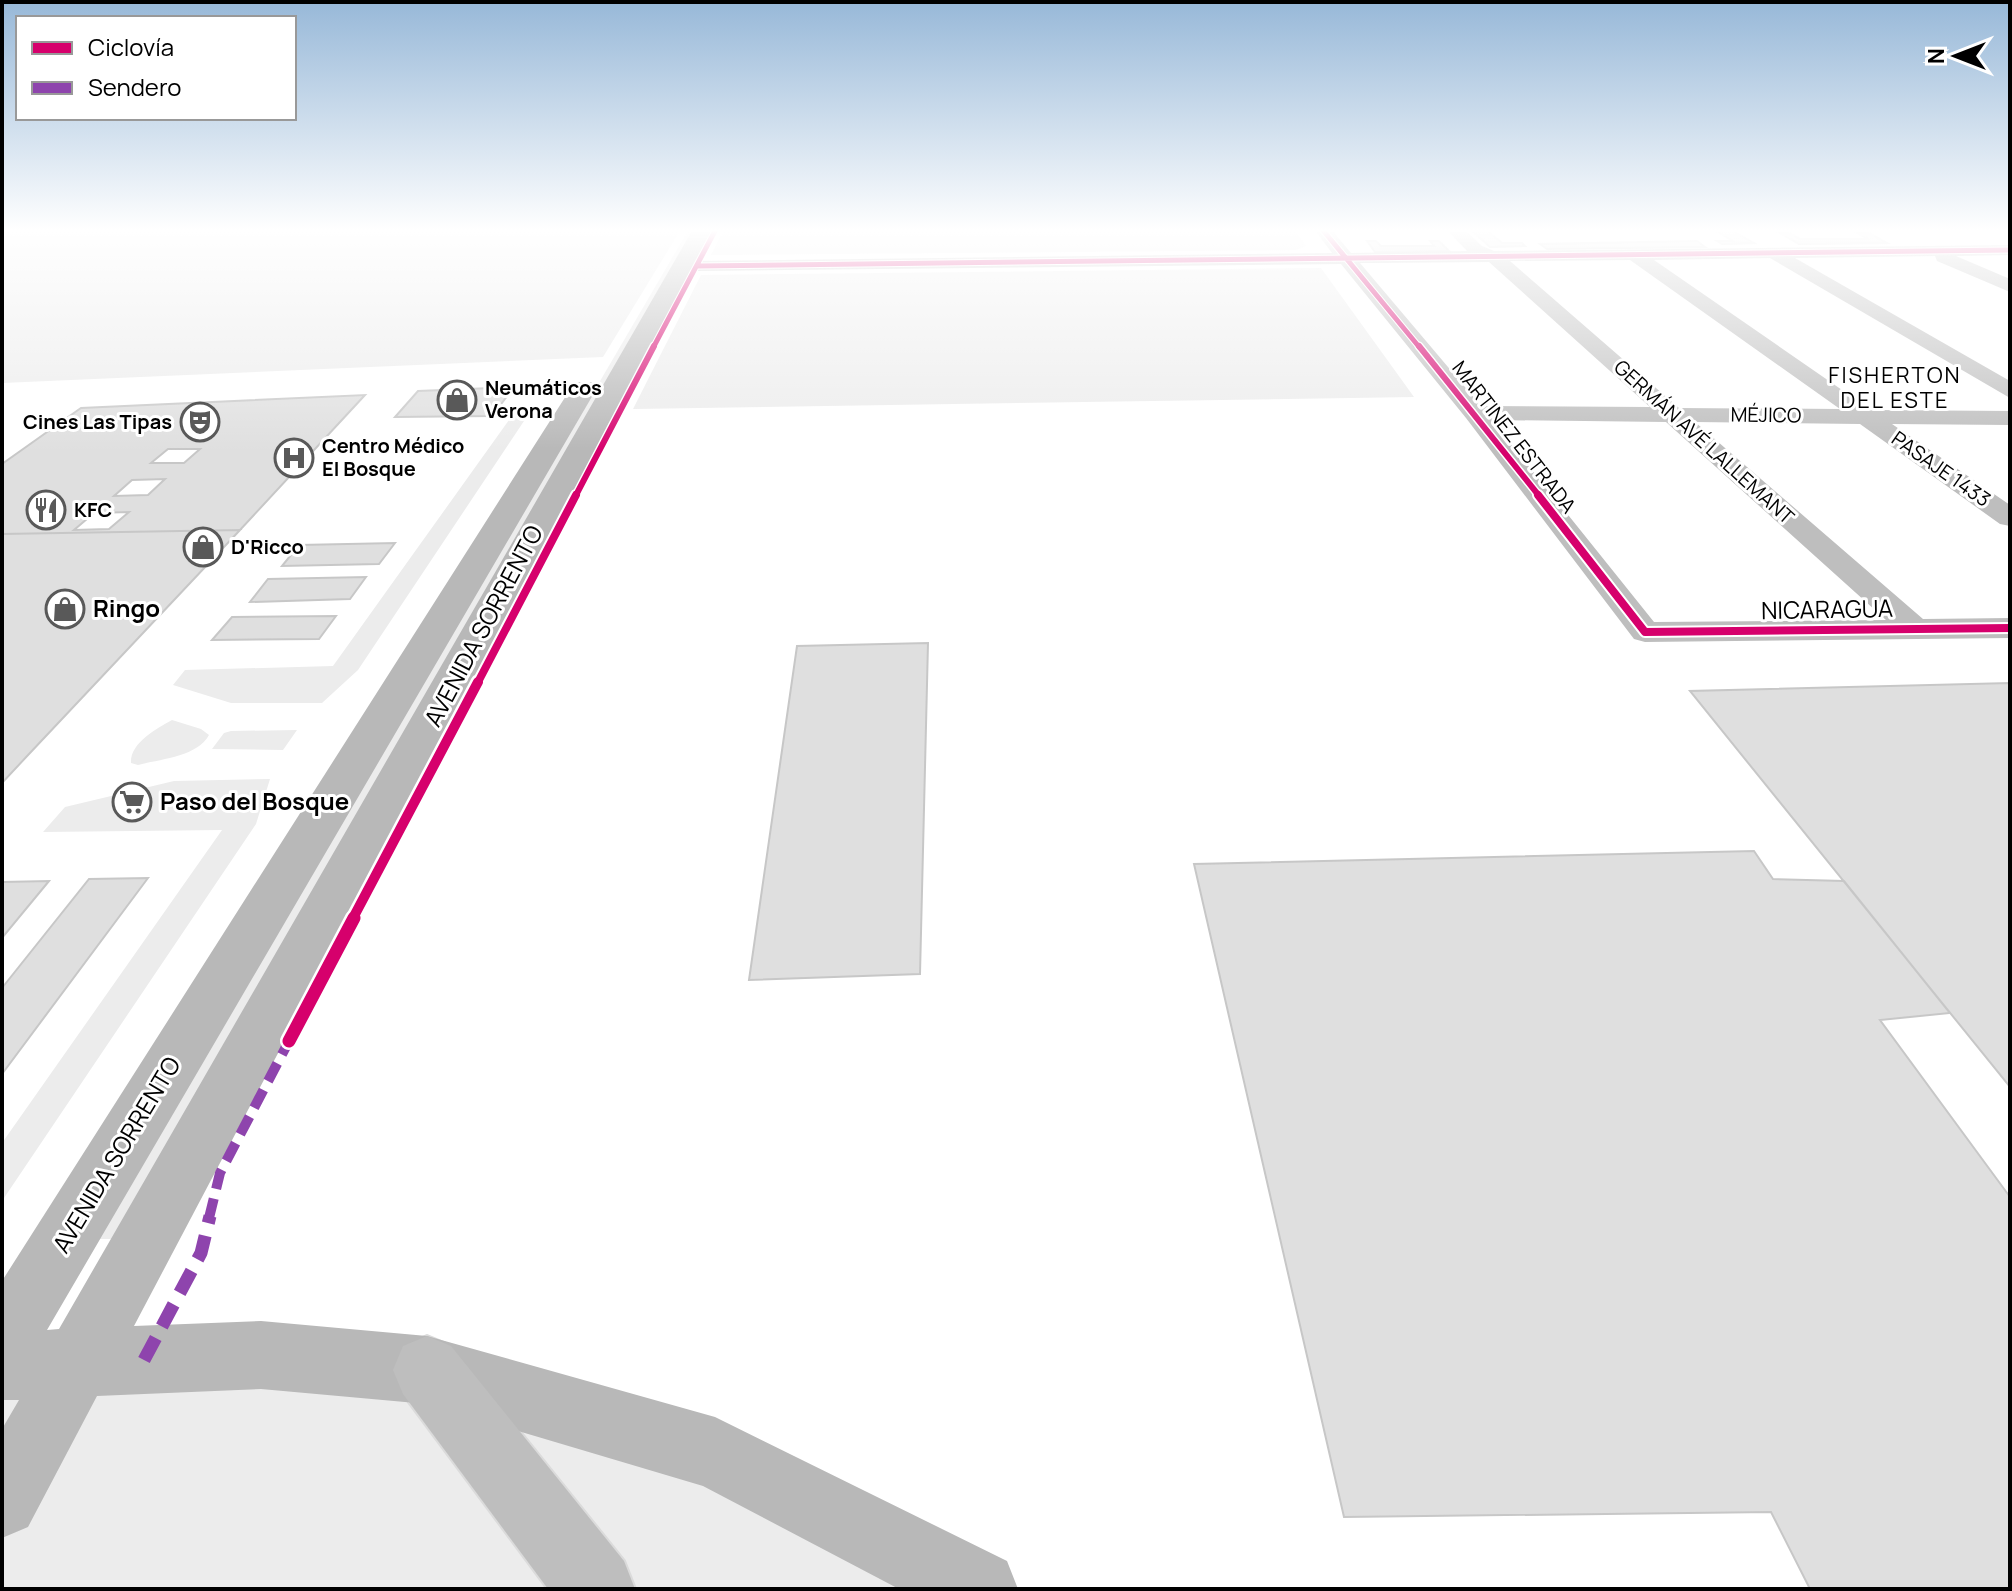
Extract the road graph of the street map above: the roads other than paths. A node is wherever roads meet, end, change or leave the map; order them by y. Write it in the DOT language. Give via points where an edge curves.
graph roads {
  1 [pos="636,303"];
  2 [pos="659,303"];
  3 [pos="1383,303"];
  4 [pos="1547,303"];
  5 [pos="1704,303"];
  6 [pos="1866,303"];
  7 [pos="634,306"];
  8 [pos="603,357"];
  9 [pos="2010,391"];
  10 [pos="1474,413"];
  11 [pos="1674,414"];
  12 [pos="1868,417"];
  13 [pos="2010,418"];
  14 [pos="2010,518"];
  15 [pos="2010,628"];
  16 [pos="1915,629"];
  17 [pos="1645,632"];
  18 [pos="2,1342"];
  19 [pos="79,1363"];
  20 [pos="2,1366"];
  21 [pos="427,1370"];
  22 [pos="2,1501"];
  23 [pos="596,1589"];
  24 [pos="979,1589"];
  1 -- 7 [label="main road"];
  2 -- 19 [label="main road, AVENIDA SORRENTO"];
  3 -- 10 [label="street, MARTINEZ ESTRADA"];
  4 -- 11 [label="street, GERMÁN AVÉ LALLEMANT"];
  5 -- 12 [label="street, PASAJE 1433"];
  6 -- 9 [label="street"];
  8 -- 18 [label="main road, AVENIDA SORRENTO"];
  10 -- 11 [label="street, MÉJICO"];
  10 -- 17 [label="street, MARTINEZ ESTRADA"];
  11 -- 12 [label="street, MÉJICO"];
  11 -- 16 [label="street, GERMÁN AVÉ LALLEMANT"];
  12 -- 13 [label="street, MÉJICO"];
  12 -- 14 [label="street, PASAJE 1433"];
  15 -- 16 [label="street, NICARAGUA"];
  16 -- 17 [label="street, NICARAGUA"];
  19 -- 20 [label="main road"];
  19 -- 21 [label="main road" via="261,1355"];
  19 -- 22 [label="main road, AVENIDA SORRENTO"];
  21 -- 23 [label="highway"];
  21 -- 24 [label="main road" via="715,1453"];
}
